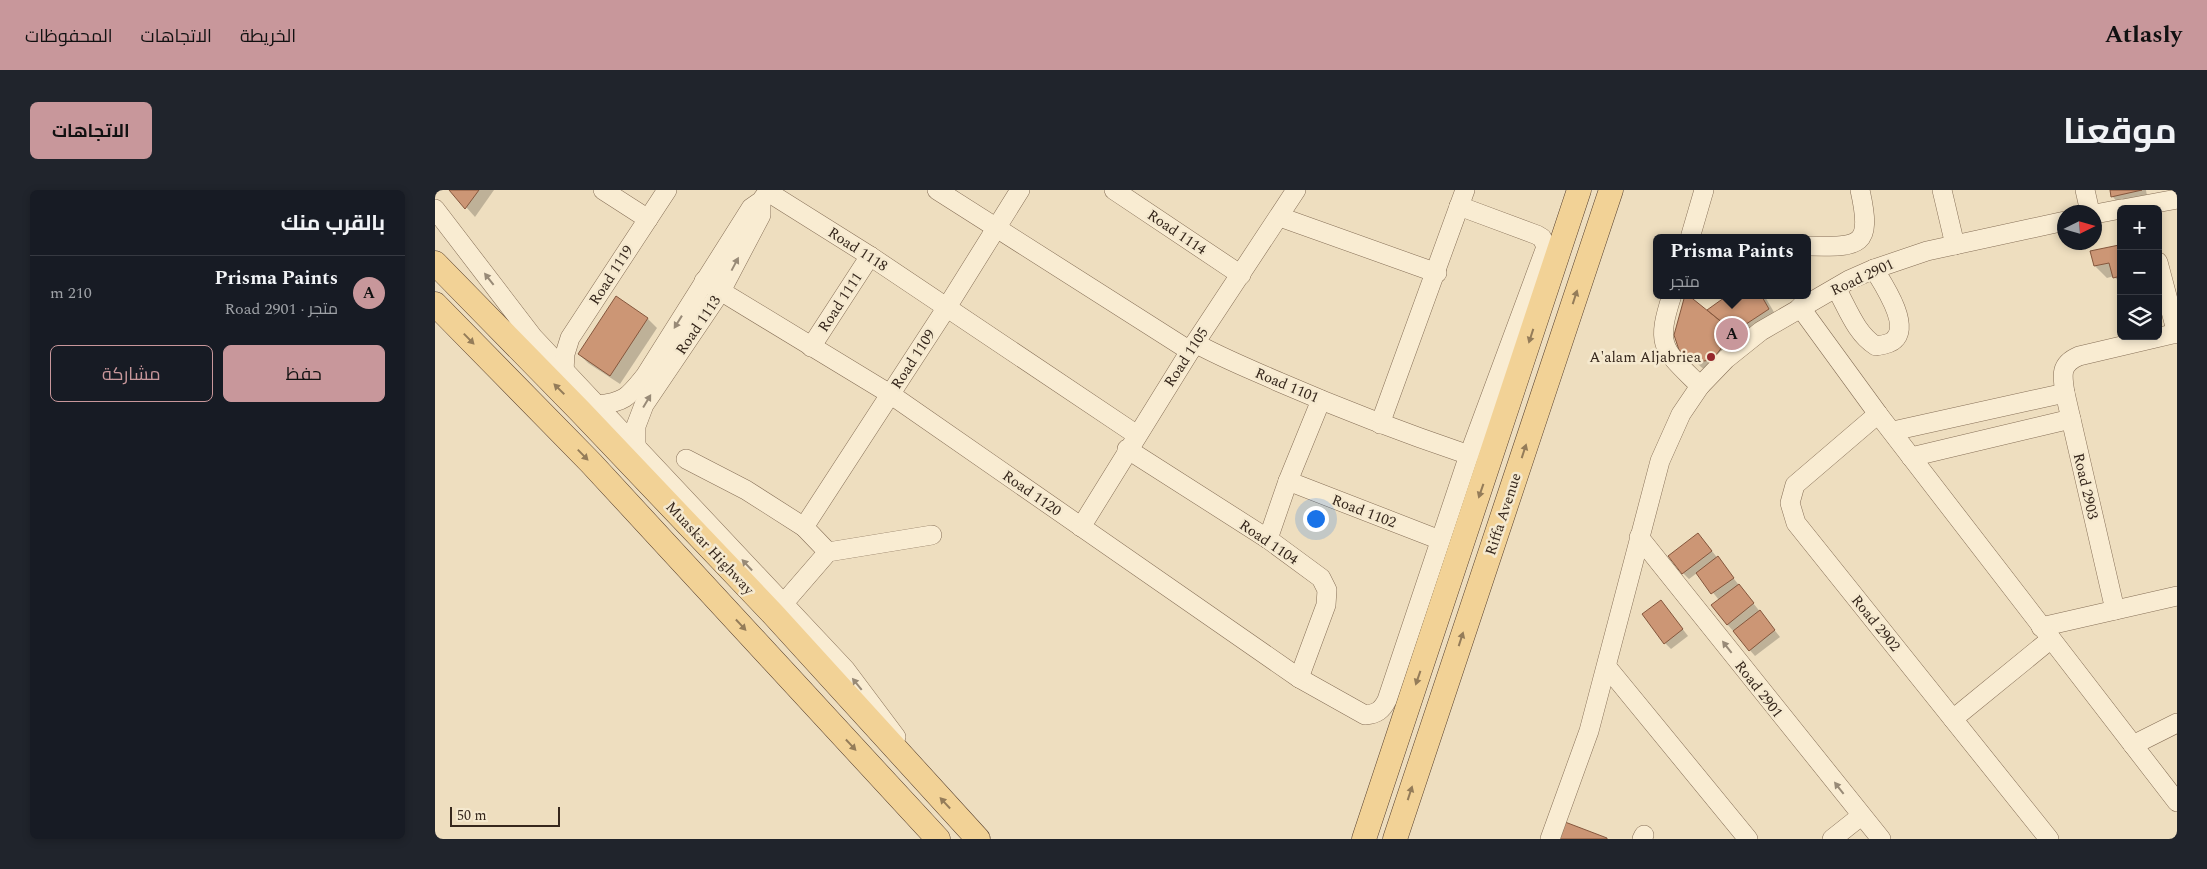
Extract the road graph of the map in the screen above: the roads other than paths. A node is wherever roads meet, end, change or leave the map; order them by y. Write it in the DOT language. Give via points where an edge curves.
graph roads {
  1 [pos="603,190"];
  2 [pos="667,190"];
  3 [pos="937,190"];
  4 [pos="1020,190"];
  5 [pos="1113,190"];
  6 [pos="1579,190"];
  7 [pos="1611,190"];
  8 [pos="1704,190"];
  9 [pos="1860,190"];
  10 [pos="1942,190"];
  11 [pos="2085,190"];
  12 [pos="1291,192"];
  13 [pos="766,194"];
  14 [pos="1462,198"];
  15 [pos="2177,199"];
  16 [pos="2088,205"];
  17 [pos="2152,205"];
  18 [pos="435,209"];
  19 [pos="2117,210"];
  20 [pos="2102,213"];
  21 [pos="1280,217"];
  22 [pos="648,219"];
  23 [pos="2057,223"];
  24 [pos="997,226"];
  25 [pos="1691,234"];
  26 [pos="1955,245"];
  27 [pos="1811,246"];
  28 [pos="870,256"];
  29 [pos="435,263"];
  30 [pos="1874,269"];
  31 [pos="1437,273"];
  32 [pos="1241,275"];
  33 [pos="2162,277"];
  34 [pos="704,281"];
  35 [pos="1836,288"];
  36 [pos="721,291"];
  37 [pos="1671,299"];
  38 [pos="435,304"];
  39 [pos="1801,307"];
  40 [pos="947,308"];
  41 [pos="575,330"];
  42 [pos="2177,333"];
  43 [pos="533,337"];
  44 [pos="811,347"];
  45 [pos="1192,347"];
  46 [pos="564,371"];
  47 [pos="1700,386"];
  48 [pos="2065,393"];
  49 [pos="890,394"];
  50 [pos="1321,400"];
  51 [pos="598,405"];
  52 [pos="1878,414"];
  53 [pos="2071,419"];
  54 [pos="1380,424"];
  55 [pos="1893,431"];
  56 [pos="1132,442"];
  57 [pos="636,447"];
  58 [pos="1469,455"];
  59 [pos="1911,457"];
  60 [pos="686,459"];
  61 [pos="1288,481"];
  62 [pos="805,527"];
  63 [pos="1081,527"];
  64 [pos="931,535"];
  65 [pos="1639,537"];
  66 [pos="1268,539"];
  67 [pos="1441,540"];
  68 [pos="828,552"];
  69 [pos="2177,596"];
  70 [pos="783,604"];
  71 [pos="2115,610"];
  72 [pos="2046,633"];
  73 [pos="1607,668"];
  74 [pos="1299,678"];
  75 [pos="1953,719"];
  76 [pos="2177,723"];
  77 [pos="2133,745"];
  78 [pos="925,781"];
  79 [pos="2177,802"];
  80 [pos="1861,816"];
  81 [pos="938,839"];
  82 [pos="978,839"];
  83 [pos="1364,839"];
  84 [pos="1395,839"];
  85 [pos="1550,839"];
  86 [pos="1748,839"];
  87 [pos="1832,839"];
  88 [pos="1881,839"];
  89 [pos="2049,839"];
  1 -- 22 [label="street"];
  2 -- 22 [label="street, Road 1119"];
  3 -- 24 [label="street"];
  4 -- 24 [label="street, Road 1109"];
  5 -- 32 [label="street, Road 1114"];
  6 -- 83 [label="main road, Riffa Avenue, one-way"];
  84 -- 7 [label="main road, Riffa Avenue, one-way"];
  8 -- 25 [label="street"];
  9 -- 27 [label="street" via="1866,222 1858,240 1847,246"];
  10 -- 26 [label="street"];
  11 -- 16 [label="street"];
  12 -- 21 [label="street, Road 1105"];
  13 -- 28 [label="street, Road 1118"];
  13 -- 34 [label="street, Road 1113" via="751,208"];
  36 -- 13 [label="street, Road 1113, one-way" via="761,215"];
  14 -- 31 [label="street"];
  14 -- 58 [label="street" via="1537,235 1546,247"];
  15 -- 17 [label="street"];
  43 -- 18 [label="street, one-way"];
  19 -- 20 [label="street"];
  21 -- 31 [label="street"];
  21 -- 32 [label="street, Road 1105"];
  22 -- 41 [label="street, Road 1119"];
  23 -- 26 [label="street, Road 2901"];
  24 -- 40 [label="street, Road 1109"];
  24 -- 45 [label="street, Road 1101"];
  26 -- 30 [label="street, Road 2901"];
  28 -- 40 [label="street, Road 1118"];
  28 -- 44 [label="street, Road 1111"];
  78 -- 29 [label="main road, Muaskar Highway, one-way" via="821,665"];
  30 -- 35 [label="street, Road 2901"];
  30 -- 35 [label="street" via="1900,322 1899,333 1893,341 1876,346 1869,342 1859,331"];
  31 -- 54 [label="street"];
  32 -- 45 [label="street, Road 1105"];
  33 -- 42 [label="street"];
  34 -- 36 [label="street, Road 1120"];
  34 -- 51 [label="street, Road 1113, one-way" via="631,393 618,402"];
  35 -- 39 [label="street, Road 2901"];
  36 -- 44 [label="street, Road 1120"];
  57 -- 36 [label="street, Road 1113, one-way" via="636,426 644,405"];
  37 -- 47 [label="street" via="1663,325 1665,348"];
  38 -- 81 [label="main road, Muaskar Highway, one-way" via="591,463"];
  39 -- 47 [label="street, Road 2901" via="1743,344"];
  39 -- 52 [label="street"];
  40 -- 49 [label="street, Road 1109"];
  40 -- 56 [label="street, Road 1118"];
  41 -- 43 [label="street" via="559,337"];
  41 -- 46 [label="street, Road 1119" via="567,345"];
  42 -- 48 [label="street, Road 2903" via="2079,356 2066,363 2063,377"];
  43 -- 46 [label="street"];
  44 -- 49 [label="street, Road 1120"];
  45 -- 50 [label="street, Road 1101"];
  45 -- 56 [label="street, Road 1105"];
  46 -- 51 [label="street"];
  47 -- 65 [label="street, Road 2901" via="1660,461"];
  48 -- 53 [label="street, Road 2903"];
  48 -- 55 [label="street"];
  49 -- 62 [label="street, Road 1109"];
  49 -- 63 [label="street, Road 1120"];
  50 -- 54 [label="street, Road 1101"];
  50 -- 61 [label="street"];
  51 -- 57 [label="street"];
  52 -- 55 [label="street"];
  52 -- 75 [label="street, Road 2902" via="1795,485 1790,503 1796,523"];
  53 -- 59 [label="street"];
  53 -- 71 [label="street, Road 2903"];
  54 -- 58 [label="street, Road 1101"];
  55 -- 59 [label="street"];
  56 -- 63 [label="street, Road 1105"];
  56 -- 66 [label="street, Road 1104"];
  70 -- 57 [label="street, one-way"];
  58 -- 67 [label="street"];
  59 -- 72 [label="street"];
  60 -- 62 [label="street"];
  61 -- 66 [label="street"];
  61 -- 67 [label="street, Road 1102"];
  62 -- 68 [label="street"];
  63 -- 74 [label="street, Road 1120"];
  64 -- 68 [label="street"];
  65 -- 73 [label="street, Road 2901"];
  80 -- 65 [label="street, Road 2901, one-way"];
  66 -- 74 [label="street, Road 1104" via="1321,578 1327,590 1326,605"];
  67 -- 74 [label="street, Road 1120" via="1383,708 1375,714 1356,712"];
  68 -- 70 [label="street"];
  69 -- 71 [label="street"];
  78 -- 70 [label="street, one-way" via="866,694"];
  71 -- 72 [label="street"];
  72 -- 75 [label="street"];
  72 -- 77 [label="street"];
  73 -- 85 [label="street, Road 2901" via="1589,731"];
  73 -- 86 [label="street"];
  75 -- 89 [label="street, Road 2902"];
  76 -- 77 [label="street"];
  77 -- 79 [label="street"];
  82 -- 78 [label="main road, Muaskar Highway, one-way"];
  80 -- 87 [label="street"];
  80 -- 88 [label="street, Road 2901"];
}
